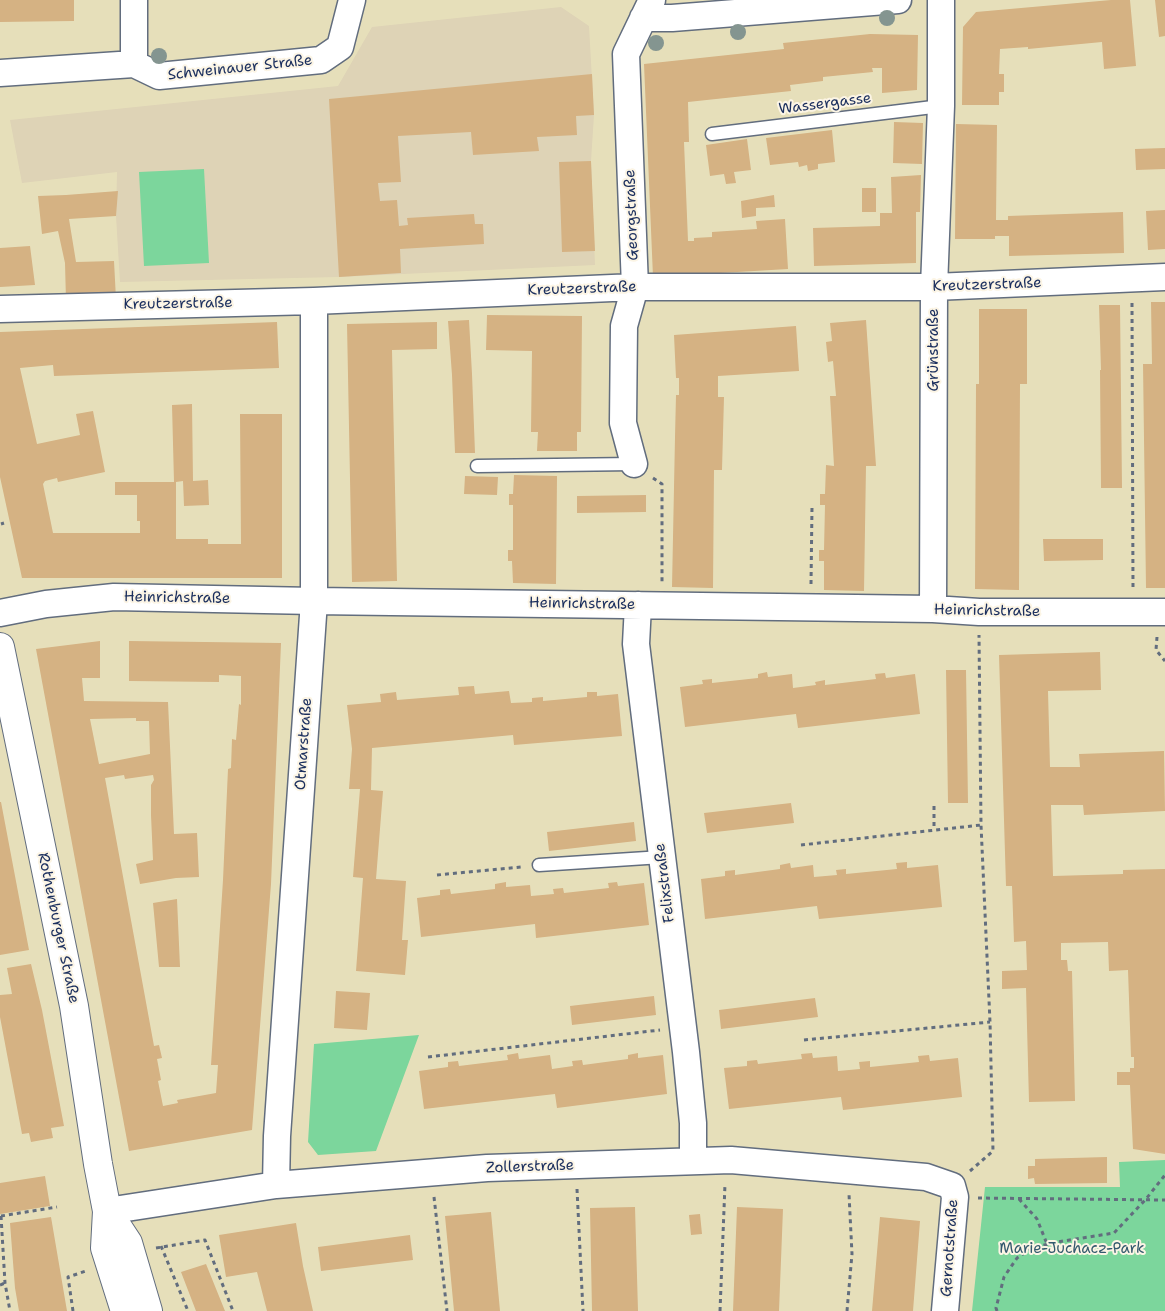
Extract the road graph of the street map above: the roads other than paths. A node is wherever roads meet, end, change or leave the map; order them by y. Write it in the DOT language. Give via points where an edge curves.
graph roads {
  1 [pos="134,0"];
  2 [pos="352,0"];
  3 [pos="898,0"];
  4 [pos="941,0"];
  5 [pos="647,9"];
  6 [pos="134,64"];
  7 [pos="0,74"];
  8 [pos="941,106"];
  9 [pos="712,134"];
  10 [pos="1165,277"];
  11 [pos="636,287"];
  12 [pos="934,287"];
  13 [pos="314,301"];
  14 [pos="0,308"];
  15 [pos="634,464"];
  16 [pos="477,466"];
  17 [pos="314,601"];
  18 [pos="650,605"];
  19 [pos="933,609"];
  20 [pos="1165,612"];
  21 [pos="0,613"];
  22 [pos="0,647"];
  23 [pos="662,857"];
  24 [pos="539,865"];
  25 [pos="693,1161"];
  26 [pos="276,1185"];
  27 [pos="954,1191"];
  28 [pos="107,1211"];
  29 [pos="125,1311"];
  30 [pos="148,1311"];
  31 [pos="945,1311"];
  1 -- 6 [label="street"];
  2 -- 6 [label="street, Schweinauer Straße" via="340,47 321,60 159,76"];
  3 -- 5 [label="street" via="672,18"];
  4 -- 8 [label="street, Grünstraße"];
  5 -- 11 [label="street, Georgstraße" via="626,54"];
  6 -- 7 [label="street, Schweinauer Straße"];
  8 -- 9 [label="lane, Wassergasse"];
  8 -- 12 [label="street, Grünstraße"];
  10 -- 12 [label="street, Kreutzerstraße"];
  11 -- 12 [label="street, Kreutzerstraße"];
  11 -- 13 [label="street, Kreutzerstraße"];
  11 -- 15 [label="street, Georgstraße" via="624,326 623,423"];
  12 -- 19 [label="street, Grünstraße"];
  13 -- 14 [label="street, Kreutzerstraße"];
  13 -- 17 [label="street, Otmarstraße"];
  15 -- 16 [label="lane"];
  17 -- 18 [label="street, Heinrichstraße"];
  17 -- 21 [label="street, Heinrichstraße" via="114,597 46,604"];
  17 -- 26 [label="street, Otmarstraße"];
  18 -- 19 [label="street, Heinrichstraße"];
  18 -- 23 [label="street, Felixstraße" via="636,644"];
  19 -- 20 [label="street, Heinrichstraße"];
  22 -- 28 [label="main road, Rothenburger Straße" via="74,1006"];
  23 -- 24 [label="lane"];
  23 -- 25 [label="street, Felixstraße" via="693,1123"];
  25 -- 26 [label="street, Zollerstraße" via="487,1168"];
  25 -- 27 [label="street, Zollerstraße" via="725,1160 926,1177"];
  26 -- 28 [label="street, Zollerstraße"];
  27 -- 31 [label="street, Gernotstraße"];
  28 -- 29 [label="main road, Rothenburger Straße" via="105,1248"];
  28 -- 30 [label="main road, Rothenburger Straße" via="128,1243"];
}
